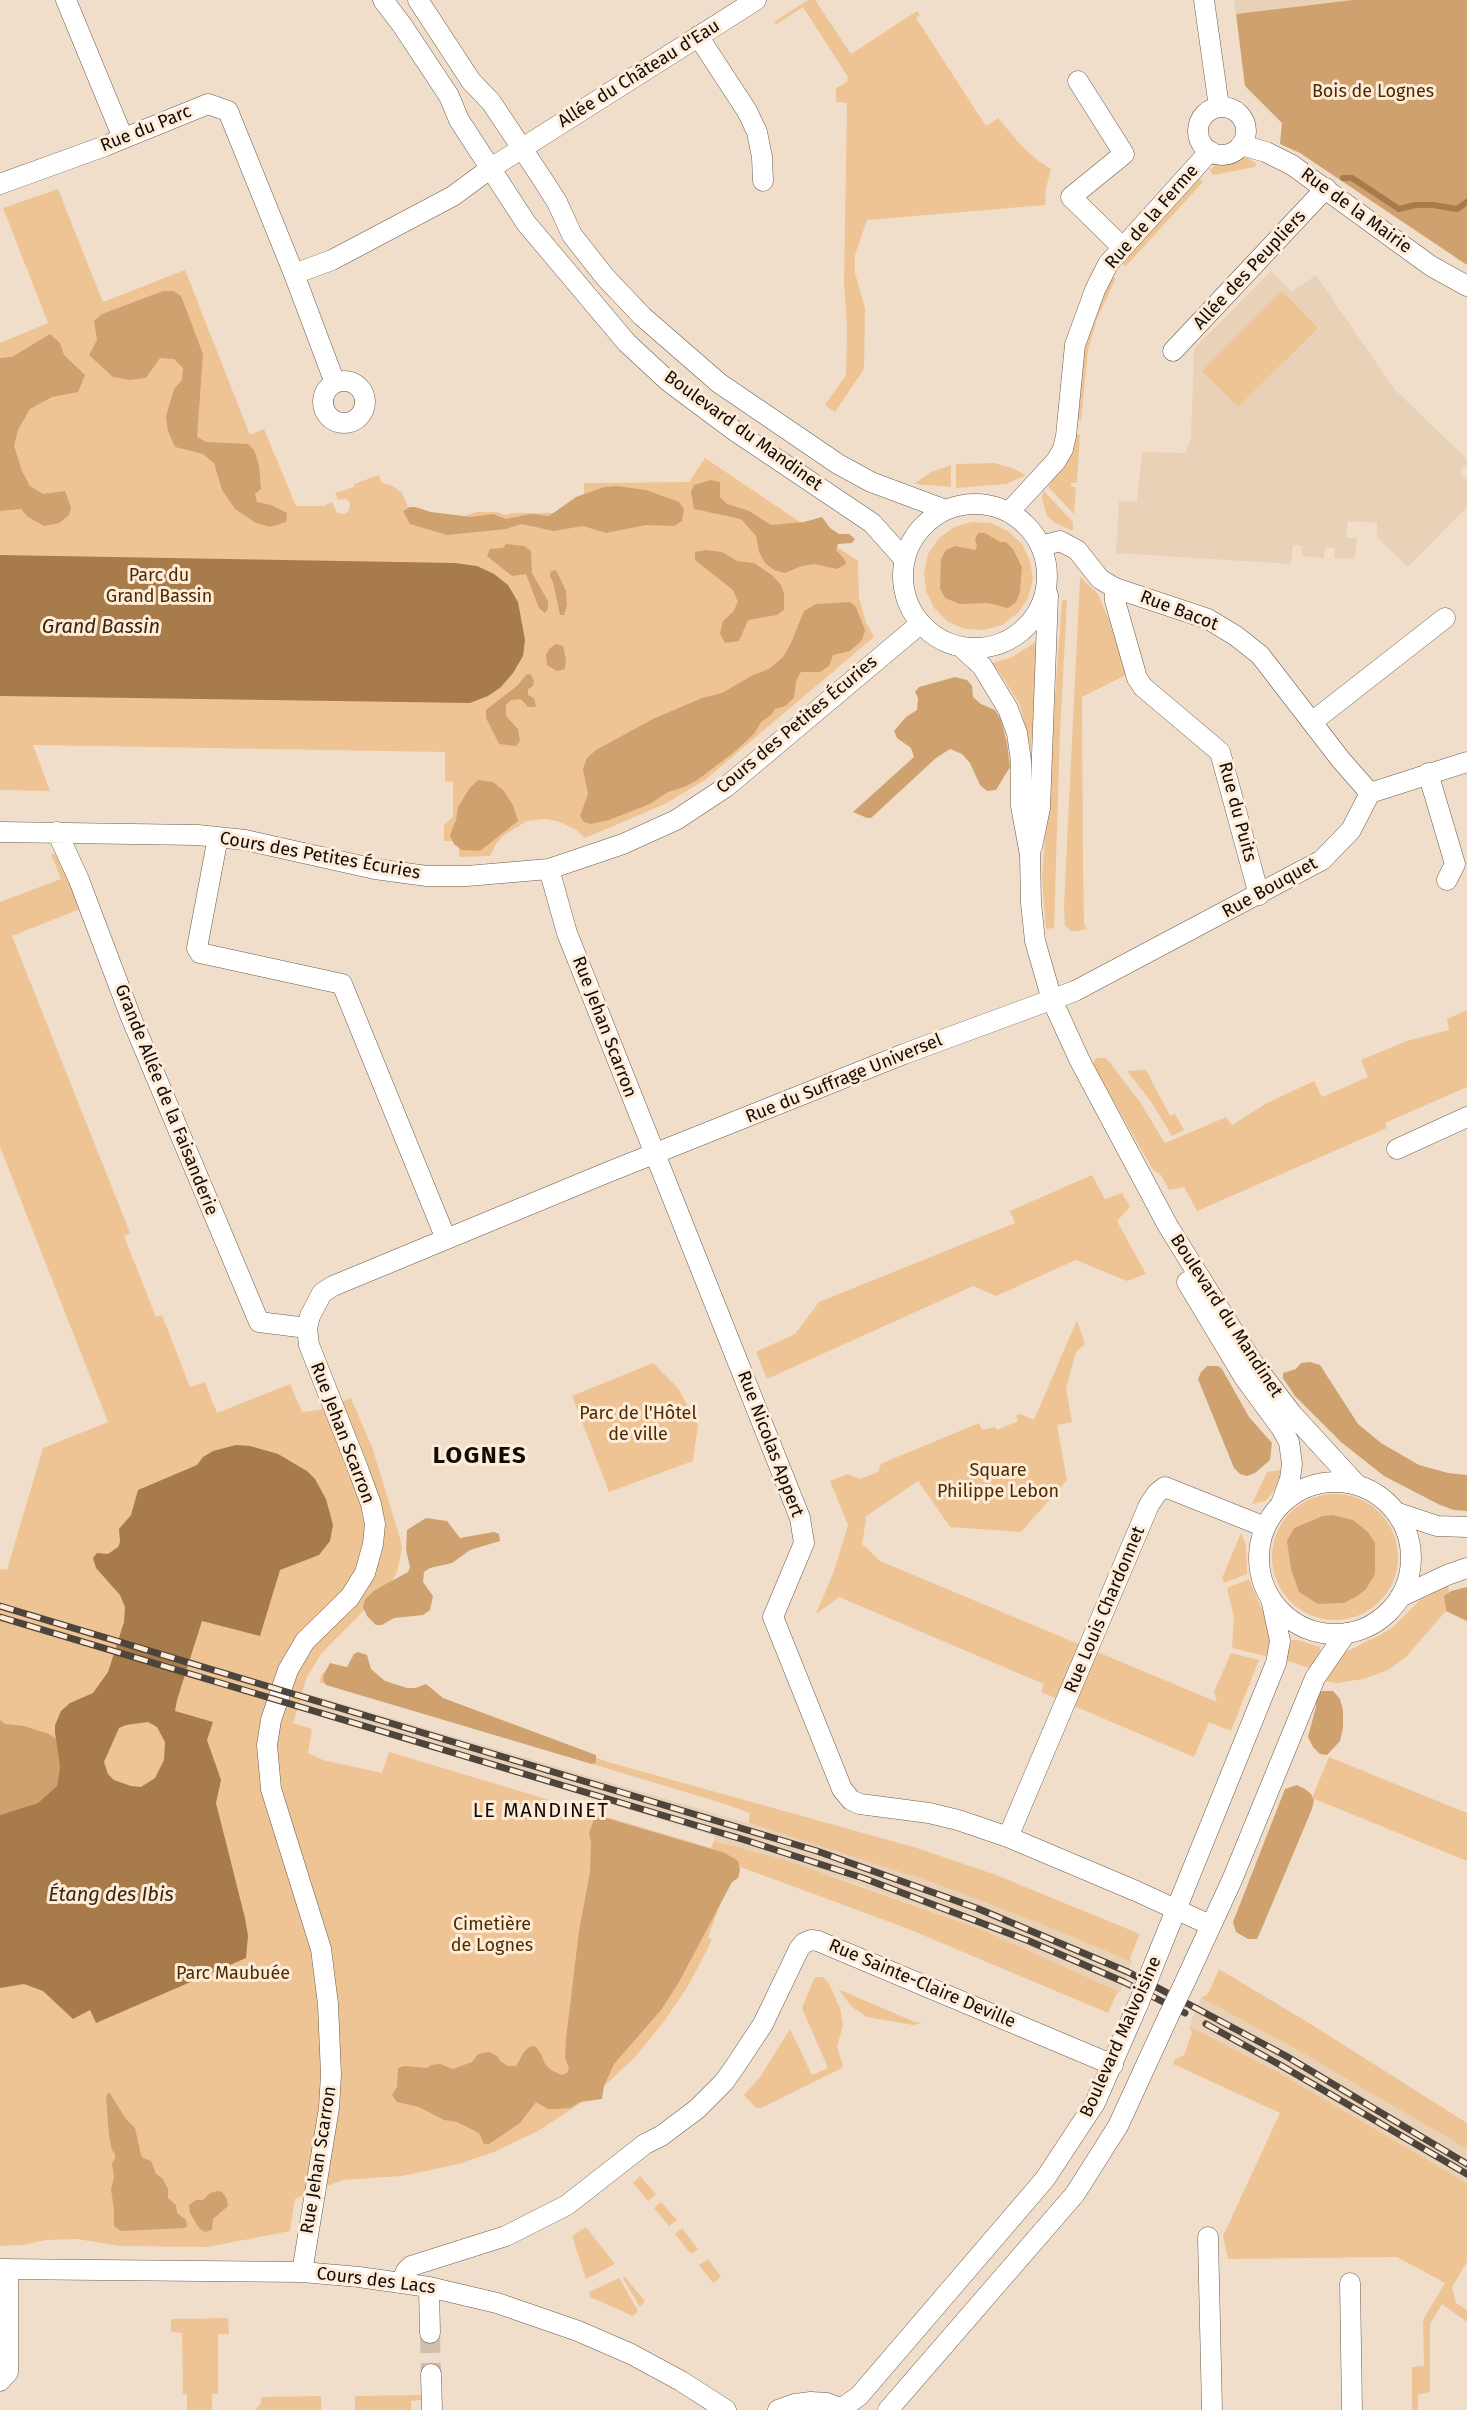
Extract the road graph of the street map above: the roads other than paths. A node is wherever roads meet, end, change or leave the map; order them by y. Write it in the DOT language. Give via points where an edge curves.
graph roads {
  1 [pos="66,0"];
  2 [pos="383,0"];
  3 [pos="418,0"];
  4 [pos="756,0"];
  5 [pos="1204,0"];
  6 [pos="698,36"];
  7 [pos="1077,81"];
  8 [pos="1219,107"];
  9 [pos="123,138"];
  10 [pos="1241,145"];
  11 [pos="522,148"];
  12 [pos="1210,151"];
  13 [pos="490,168"];
  14 [pos="763,181"];
  15 [pos="0,184"];
  16 [pos="1326,188"];
  17 [pos="1122,247"];
  18 [pos="294,274"];
  19 [pos="1467,286"];
  20 [pos="1173,351"];
  21 [pos="335,383"];
  22 [pos="946,510"];
  23 [pos="1009,512"];
  24 [pos="1041,546"];
  25 [pos="905,560"];
  26 [pos="1048,580"];
  27 [pos="1115,588"];
  28 [pos="1445,618"];
  29 [pos="920,624"];
  30 [pos="963,648"];
  31 [pos="1312,722"];
  32 [pos="1467,762"];
  33 [pos="1428,773"];
  34 [pos="1370,793"];
  35 [pos="0,832"];
  36 [pos="57,832"];
  37 [pos="219,837"];
  38 [pos="1030,855"];
  39 [pos="549,869"];
  40 [pos="1447,880"];
  41 [pos="1257,896"];
  42 [pos="1044,1004"];
  43 [pos="1467,1117"];
  44 [pos="1397,1149"];
  45 [pos="655,1153"];
  46 [pos="1168,1226"];
  47 [pos="446,1239"];
  48 [pos="307,1328"];
  49 [pos="1358,1485"];
  50 [pos="1281,1504"];
  51 [pos="1398,1514"];
  52 [pos="1265,1527"];
  53 [pos="1467,1527"];
  54 [pos="1467,1568"];
  55 [pos="1401,1597"];
  56 [pos="1272,1600"];
  57 [pos="1346,1633"];
  58 [pos="1008,1836"];
  59 [pos="1178,1909"];
  60 [pos="1210,1925"];
  61 [pos="1113,2065"];
  62 [pos="1208,2237"];
  63 [pos="4,2269"];
  64 [pos="302,2272"];
  65 [pos="402,2282"];
  66 [pos="1350,2283"];
  67 [pos="429,2287"];
  68 [pos="430,2333"];
  69 [pos="431,2374"];
  70 [pos="0,2381"];
  71 [pos="844,2409"];
  72 [pos="432,2410"];
  73 [pos="726,2410"];
  74 [pos="778,2410"];
  75 [pos="888,2410"];
  76 [pos="1212,2410"];
  77 [pos="1352,2410"];
  1 -- 9 [label="street"];
  2 -- 13 [label="street, Boulevard du Mandinet" via="449,96 459,120"];
  3 -- 11 [label="street, Boulevard du Mandinet" via="471,81 491,102"];
  4 -- 6 [label="street, Allée du Château d'Eau"];
  5 -- 8 [label="street"];
  6 -- 11 [label="street, Allée du Château d'Eau"];
  6 -- 14 [label="street" via="757,132"];
  7 -- 17 [label="street" via="1124,154 1071,196"];
  8 -- 10 [label="street" via="1235,110 1245,122"];
  8 -- 12 [label="street" via="1206,113 1199,126 1201,140"];
  9 -- 15 [label="street, Rue du Parc"];
  9 -- 18 [label="street, Rue du Parc" via="208,104 228,111"];
  10 -- 12 [label="street" via="1227,154"];
  10 -- 16 [label="street, Rue de la Mairie" via="1292,165"];
  11 -- 13 [label="street, Allée du Château d'Eau"];
  11 -- 22 [label="street, Boulevard du Mandinet" via="557,202 572,234 605,277 679,350 719,383 838,464 871,482"];
  12 -- 17 [label="street, Rue de la Ferme"];
  13 -- 18 [label="street" via="453,196 405,223 332,260"];
  13 -- 25 [label="street, Boulevard du Mandinet" via="540,242 627,343 668,381 735,431 872,523"];
  16 -- 19 [label="street, Rue de la Mairie" via="1431,266"];
  16 -- 20 [label="street, Allée des Peupliers"];
  17 -- 23 [label="street, Rue de la Ferme" via="1095,290 1075,345 1063,449"];
  18 -- 21 [label="street, Rue du Parc"];
  22 -- 23 [label="street" via="978,504"];
  22 -- 25 [label="street" via="924,525"];
  23 -- 24 [label="street" via="1031,530"];
  24 -- 26 [label="street"];
  24 -- 27 [label="street, Rue Bacot" via="1060,541 1077,550 1100,579"];
  25 -- 29 [label="street" via="903,587"];
  26 -- 30 [label="street" via="1042,606 1026,629 1003,644"];
  26 -- 38 [label="street, Boulevard du Mandinet" via="1040,808"];
  27 -- 31 [label="street, Rue Bacot" via="1208,619 1236,636 1260,655"];
  27 -- 41 [label="street, Rue du Puits" via="1115,601 1137,678 1220,752"];
  28 -- 31 [label="street"];
  29 -- 30 [label="street" via="939,639"];
  29 -- 39 [label="street, Cours des Petites Écuries" via="726,787 676,820 623,844"];
  30 -- 38 [label="street, Boulevard du Mandinet" via="982,666 1008,709 1017,733 1021,806"];
  31 -- 34 [label="street, Rue Bacot"];
  32 -- 33 [label="street"];
  33 -- 34 [label="street"];
  33 -- 40 [label="street" via="1455,864"];
  34 -- 41 [label="street, Rue Bouquet" via="1351,830 1322,860"];
  35 -- 36 [label="street, Cours des Petites Écuries"];
  36 -- 37 [label="street, Cours des Petites Écuries"];
  36 -- 48 [label="street, Grande Allée de la Faisanderie" via="259,1322"];
  37 -- 39 [label="street, Cours des Petites Écuries" via="428,876"];
  37 -- 47 [label="street" via="197,948 200,953 342,984"];
  38 -- 42 [label="street, Boulevard du Mandinet" via="1031,903"];
  39 -- 45 [label="street, Rue Jehan Scarron" via="571,944"];
  41 -- 42 [label="street, Rue Bouquet"];
  42 -- 45 [label="street, Rue du Suffrage Universel" via="904,1054"];
  42 -- 46 [label="street, Boulevard du Mandinet" via="1080,1061"];
  43 -- 44 [label="street"];
  45 -- 47 [label="street"];
  45 -- 58 [label="street, Rue Nicolas Appert" via="803,1531 800,1556 773,1617 842,1789 850,1800 860,1804 929,1813"];
  46 -- 49 [label="street, Boulevard du Mandinet" via="1254,1363 1292,1414"];
  46 -- 50 [label="street, Boulevard du Mandinet" via="1174,1261 1288,1442 1292,1464"];
  47 -- 48 [label="street" via="322,1293"];
  48 -- 64 [label="street, Rue Jehan Scarron" via="309,1345 371,1504 375,1524 365,1573 350,1597 305,1641 288,1670 267,1745 271,1789 321,1948 328,2004 330,2100"];
  49 -- 50 [label="street" via="1317,1484"];
  49 -- 51 [label="street" via="1380,1496"];
  50 -- 52 [label="street"];
  51 -- 53 [label="street" via="1437,1526"];
  51 -- 55 [label="street" via="1412,1555"];
  52 -- 56 [label="street" via="1260,1572"];
  52 -- 58 [label="street, Rue Louis Chardonnet" via="1165,1486 1157,1493"];
  54 -- 55 [label="street"];
  55 -- 57 [label="street" via="1377,1621"];
  56 -- 57 [label="street" via="1286,1616 1304,1627"];
  56 -- 59 [label="street, Boulevard Malvoisine" via="1280,1641 1276,1663"];
  57 -- 60 [label="street, Boulevard Malvoisine" via="1315,1678"];
  58 -- 59 [label="street"];
  59 -- 60 [label="street"];
  59 -- 61 [label="street, Boulevard Malvoisine, bridge"];
  60 -- 75 [label="street, Boulevard Malvoisine, bridge" via="1118,2126 1075,2194"];
  61 -- 65 [label="street, Rue Sainte-Claire Deville" via="811,1940 799,1949 763,2024 736,2065 697,2109 567,2205 506,2236 411,2266"];
  61 -- 71 [label="street, Boulevard Malvoisine" via="1085,2120 1046,2179"];
  62 -- 76 [label="street"];
  63 -- 64 [label="street, Cours des Lacs"];
  63 -- 70 [label="street" via="8,2372"];
  64 -- 65 [label="street, Cours des Lacs"];
  65 -- 67 [label="street, Cours des Lacs"];
  66 -- 77 [label="street"];
  67 -- 68 [label="street"];
  67 -- 73 [label="street, Cours des Lacs" via="497,2303 578,2331 681,2381"];
  69 -- 72 [label="street"];
  71 -- 74 [label="street" via="811,2402"];
}
